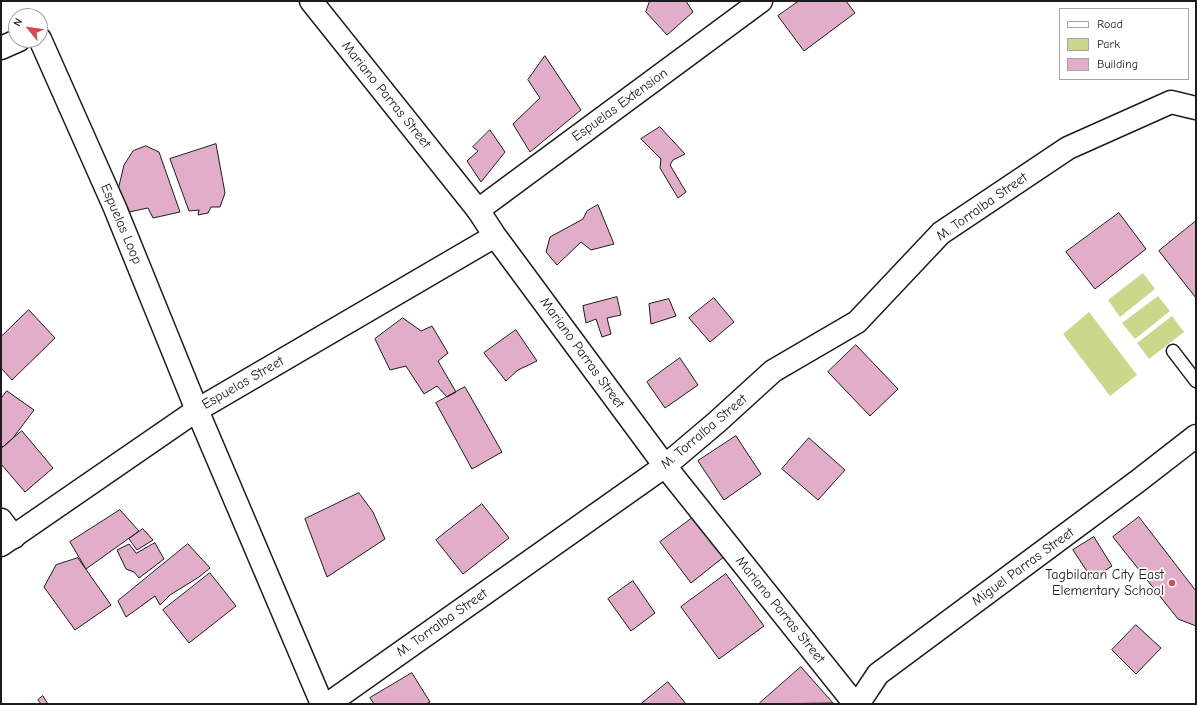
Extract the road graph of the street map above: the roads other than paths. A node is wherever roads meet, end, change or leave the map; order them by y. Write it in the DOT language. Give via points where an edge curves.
graph roads {
  1 [pos="311,1"];
  2 [pos="761,1"];
  3 [pos="44,48"];
  4 [pos="1196,108"];
  5 [pos="478,210"];
  6 [pos="495,236"];
  7 [pos="1173,351"];
  8 [pos="1196,381"];
  9 [pos="197,410"];
  10 [pos="1196,436"];
  11 [pos="665,466"];
  12 [pos="1,520"];
  13 [pos="8,541"];
  14 [pos="322,704"];
  15 [pos="328,704"];
  16 [pos="857,704"];
  1 -- 5 [label="street, Mariano Parras Street"];
  2 -- 5 [label="street, Espuelas Extension"];
  3 -- 9 [label="street, Espuelas Loop" via="115,208"];
  4 -- 11 [label="street, M. Torralba Street" via="1171,102 1068,148 941,233 857,322 773,371"];
  5 -- 6 [label="street, Mariano Parras Street"];
  6 -- 9 [label="street, Espuelas Street"];
  6 -- 11 [label="street, Mariano Parras Street"];
  7 -- 8 [label="lane"];
  9 -- 13 [label="street, Espuelas Street"];
  9 -- 14 [label="street, Espuelas Loop"];
  10 -- 16 [label="street, Miguel Parras Street" via="878,674"];
  11 -- 15 [label="street, M. Torralba Street"];
  11 -- 16 [label="street, Mariano Parras Street"];
  12 -- 13 [label="street"];
}
